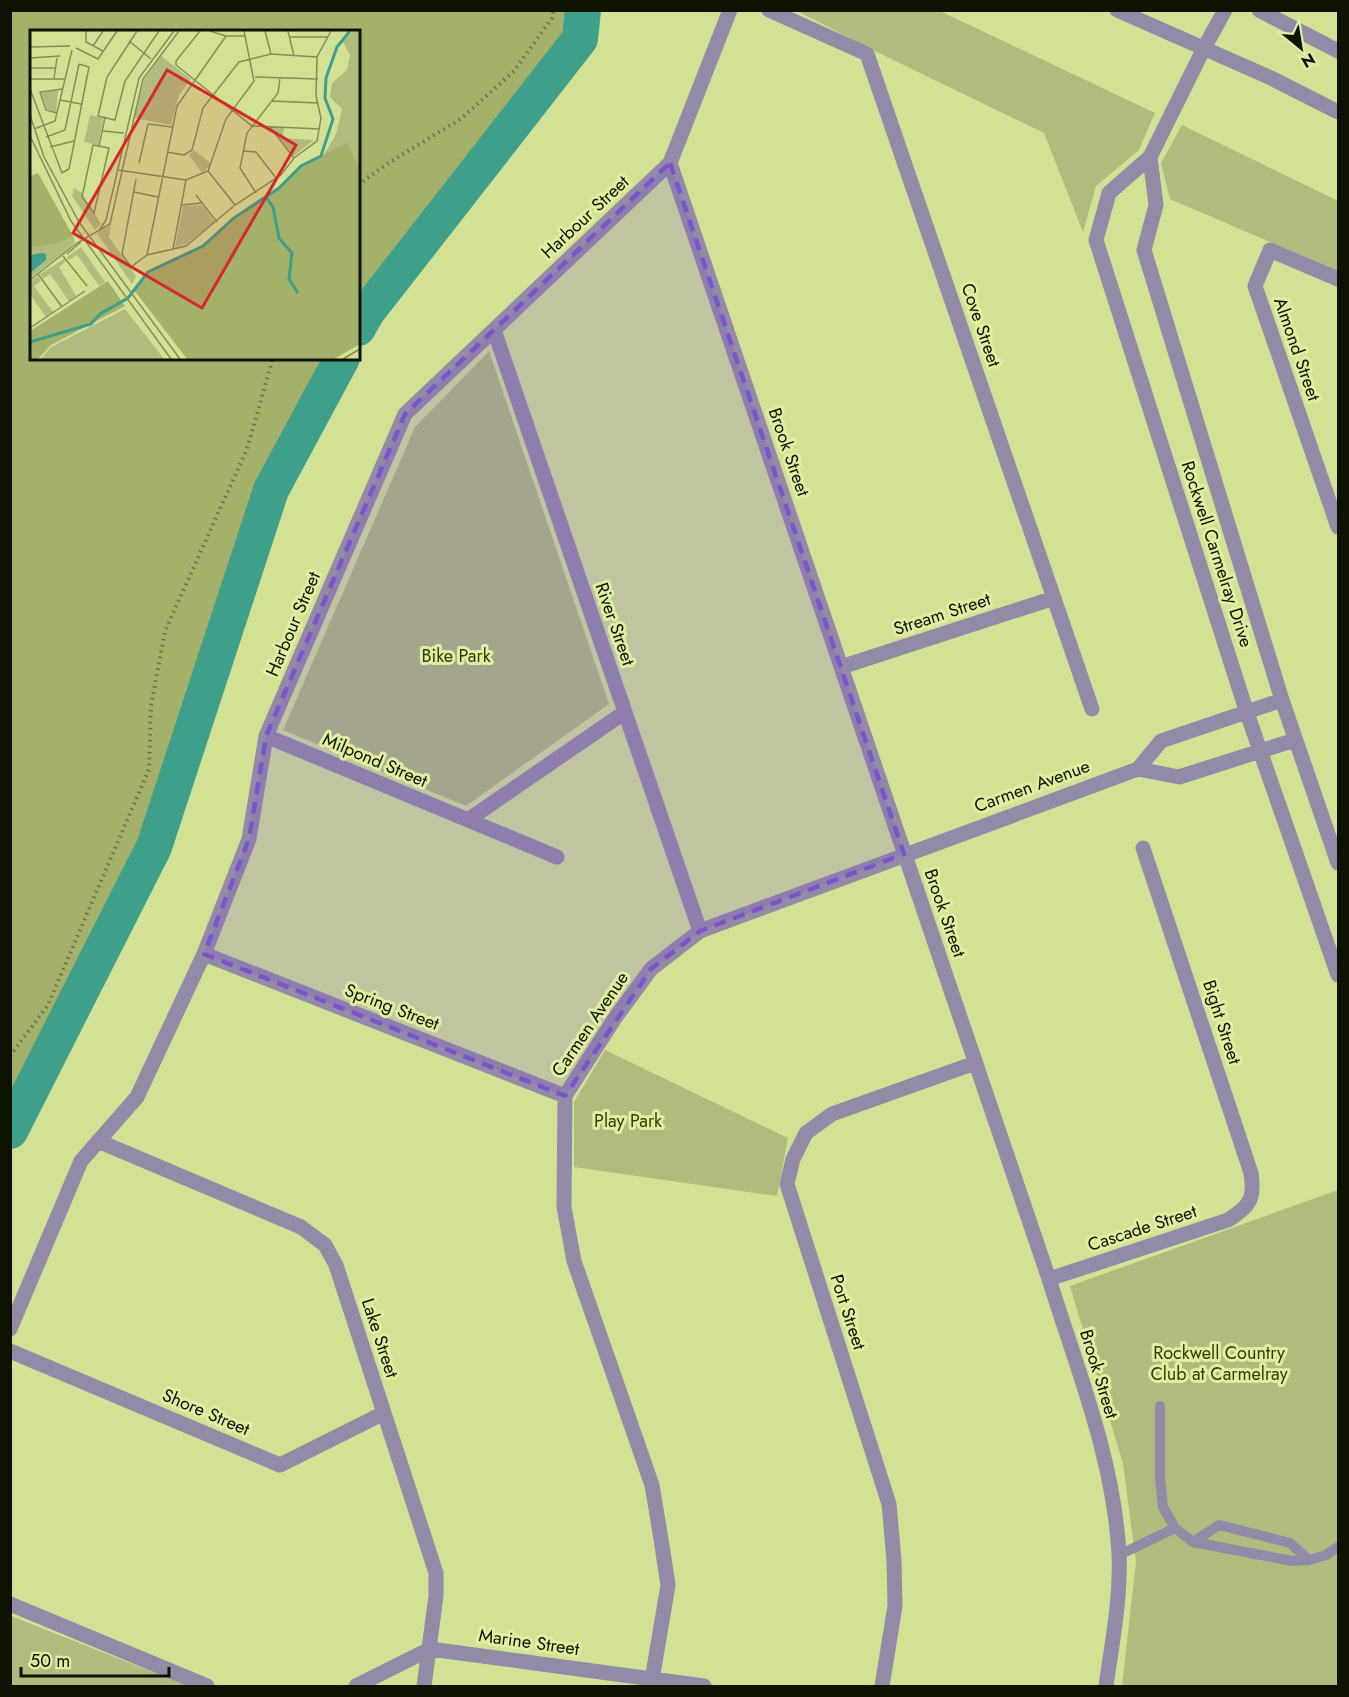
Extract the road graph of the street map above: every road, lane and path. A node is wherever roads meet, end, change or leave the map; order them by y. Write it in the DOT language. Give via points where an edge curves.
graph roads {
  1 [pos="553,10"];
  2 [pos="730,10"];
  3 [pos="769,10"];
  4 [pos="1117,10"];
  5 [pos="1225,10"];
  6 [pos="1259,10"];
  7 [pos="1204,48"];
  8 [pos="1338,51"];
  9 [pos="1338,112"];
  10 [pos="1150,157"];
  11 [pos="670,163"];
  12 [pos="360,184"];
  13 [pos="1338,279"];
  14 [pos="494,330"];
  15 [pos="272,360"];
  16 [pos="1338,527"];
  17 [pos="1054,598"];
  18 [pos="841,667"];
  19 [pos="1281,700"];
  20 [pos="1092,709"];
  21 [pos="625,712"];
  22 [pos="1247,712"];
  23 [pos="267,736"];
  24 [pos="1295,740"];
  25 [pos="1260,751"];
  26 [pos="1138,769"];
  27 [pos="468,820"];
  28 [pos="1143,848"];
  29 [pos="904,854"];
  30 [pos="557,857"];
  31 [pos="1338,863"];
  32 [pos="700,931"];
  33 [pos="204,954"];
  34 [pos="1338,975"];
  35 [pos="10,1056"];
  36 [pos="975,1063"];
  37 [pos="565,1096"];
  38 [pos="98,1141"];
  39 [pos="1245,1209"];
  40 [pos="1049,1280"];
  41 [pos="10,1329"];
  42 [pos="10,1351"];
  43 [pos="1160,1406"];
  44 [pos="384,1413"];
  45 [pos="1174,1528"];
  46 [pos="1193,1542"];
  47 [pos="1338,1546"];
  48 [pos="1119,1555"];
  49 [pos="1310,1560"];
  50 [pos="10,1604"];
  51 [pos="430,1649"];
  52 [pos="652,1683"];
  53 [pos="207,1686"];
  54 [pos="356,1686"];
  55 [pos="424,1686"];
  56 [pos="704,1686"];
  57 [pos="882,1686"];
  58 [pos="1106,1686"];
  1 -- 12 [label="path" via="552,18 514,70 462,118"];
  2 -- 11 [label="street, Harbour Street"];
  3 -- 17 [label="street, Cove Street" via="867,54"];
  4 -- 7 [label="street"];
  5 -- 7 [label="street, Rockwell Carmelray Drive"];
  6 -- 8 [label="street"];
  7 -- 9 [label="street"];
  7 -- 10 [label="street, Rockwell Carmelray Drive"];
  10 -- 19 [label="street, Rockwell Carmelray Drive" via="1156,205 1144,250"];
  10 -- 22 [label="street, Rockwell Carmelray Drive" via="1109,193 1096,240"];
  11 -- 14 [label="street, Harbour Street"];
  11 -- 18 [label="street, Brook Street"];
  13 -- 16 [label="street, Almond Street" via="1270,250 1255,286"];
  14 -- 21 [label="street, River Street"];
  14 -- 23 [label="street, Harbour Street" via="405,414"];
  15 -- 35 [label="path" via="247,449 165,631 151,706 149,769 48,1005"];
  17 -- 18 [label="street, Stream Street"];
  17 -- 20 [label="street, Cove Street"];
  18 -- 29 [label="street, Brook Street"];
  19 -- 22 [label="street"];
  19 -- 24 [label="street, Rockwell Carmelray Drive"];
  21 -- 27 [label="street"];
  21 -- 32 [label="street, River Street"];
  22 -- 25 [label="street, Rockwell Carmelray Drive"];
  22 -- 26 [label="street" via="1161,741"];
  23 -- 27 [label="street, Milpond Street"];
  23 -- 33 [label="street, Harbour Street" via="249,839"];
  24 -- 25 [label="street"];
  24 -- 31 [label="street, Rockwell Carmelray Drive"];
  25 -- 26 [label="street" via="1179,777"];
  25 -- 34 [label="street, Rockwell Carmelray Drive"];
  26 -- 29 [label="street, Carmen Avenue"];
  27 -- 30 [label="street, Milpond Street"];
  28 -- 39 [label="street, Bight Street" via="1251,1173 1254,1191"];
  29 -- 32 [label="street, Carmen Avenue"];
  29 -- 36 [label="street, Brook Street"];
  32 -- 37 [label="street, Carmen Avenue" via="651,969"];
  33 -- 37 [label="street, Spring Street"];
  33 -- 38 [label="street, Harbour Street" via="137,1097"];
  36 -- 40 [label="street, Brook Street"];
  36 -- 57 [label="street, Port Street" via="832,1114 806,1133 793,1159 787,1184 889,1504 895,1606"];
  37 -- 52 [label="street, Carmen Avenue" via="564,1208 574,1261 652,1485 662,1539 668,1585"];
  38 -- 41 [label="street, Harbour Street" via="81,1161"];
  38 -- 44 [label="street, Lake Street" via="301,1227 325,1245 336,1265"];
  39 -- 40 [label="street, Cascade Street" via="1228,1220"];
  40 -- 48 [label="street, Brook Street" via="1108,1466"];
  42 -- 44 [label="street, Shore Street" via="280,1465"];
  43 -- 45 [label="lane" via="1163,1507"];
  44 -- 51 [label="street, Lake Street" via="436,1573"];
  45 -- 46 [label="lane"];
  45 -- 48 [label="lane"];
  46 -- 49 [label="lane" via="1292,1562"];
  46 -- 49 [label="lane" via="1219,1525 1290,1543"];
  47 -- 49 [label="lane"];
  48 -- 58 [label="street, Brook Street"];
  50 -- 53 [label="street"];
  51 -- 52 [label="street, Marine Street"];
  51 -- 54 [label="street"];
  51 -- 55 [label="street, Lake Street"];
  52 -- 56 [label="street, Marine Street"];
}
